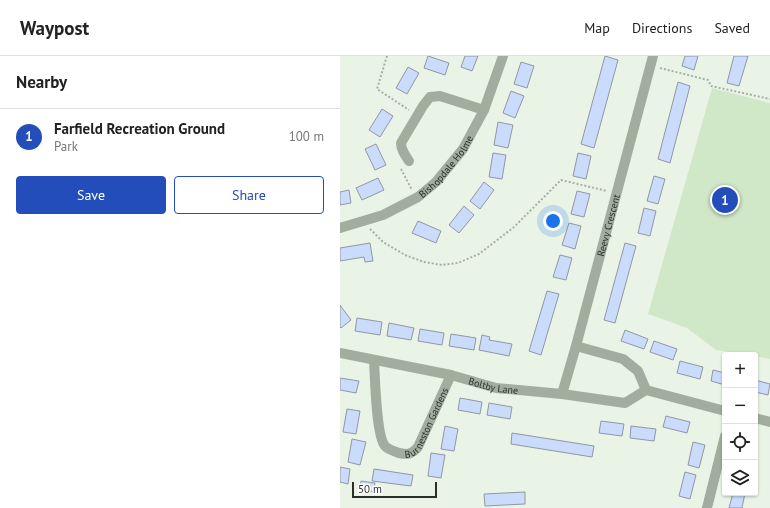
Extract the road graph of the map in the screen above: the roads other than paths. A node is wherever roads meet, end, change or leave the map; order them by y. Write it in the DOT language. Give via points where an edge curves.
graph roads {
  1 [pos="503,56"];
  2 [pos="652,61"];
  3 [pos="484,110"];
  4 [pos="409,161"];
  5 [pos="340,228"];
  6 [pos="576,346"];
  7 [pos="340,353"];
  8 [pos="374,360"];
  9 [pos="451,375"];
  10 [pos="646,390"];
  11 [pos="562,394"];
  12 [pos="722,410"];
  13 [pos="758,419"];
  14 [pos="770,422"];
  15 [pos="722,448"];
  16 [pos="707,508"];
  1 -- 3 [label="street, Bishopdale Holme"];
  2 -- 6 [label="street, Reevy Crescent"];
  3 -- 4 [label="street" via="440,96 430,97 402,143 402,151"];
  3 -- 5 [label="street, Bishopdale Holme" via="463,149 436,182 416,198 383,215"];
  6 -- 10 [label="street" via="624,360 638,371"];
  6 -- 11 [label="street, Reevy Crescent"];
  7 -- 8 [label="street, Boltby Lane"];
  8 -- 9 [label="street, Boltby Lane"];
  8 -- 9 [label="street, Burneston Gardens" via="382,441 390,450 406,454 418,447"];
  9 -- 11 [label="street, Boltby Lane" via="496,388"];
  10 -- 11 [label="street, Boltby Lane" via="625,403"];
  10 -- 12 [label="street"];
  13 -- 14 [label="street"];
  15 -- 16 [label="street"];
}
